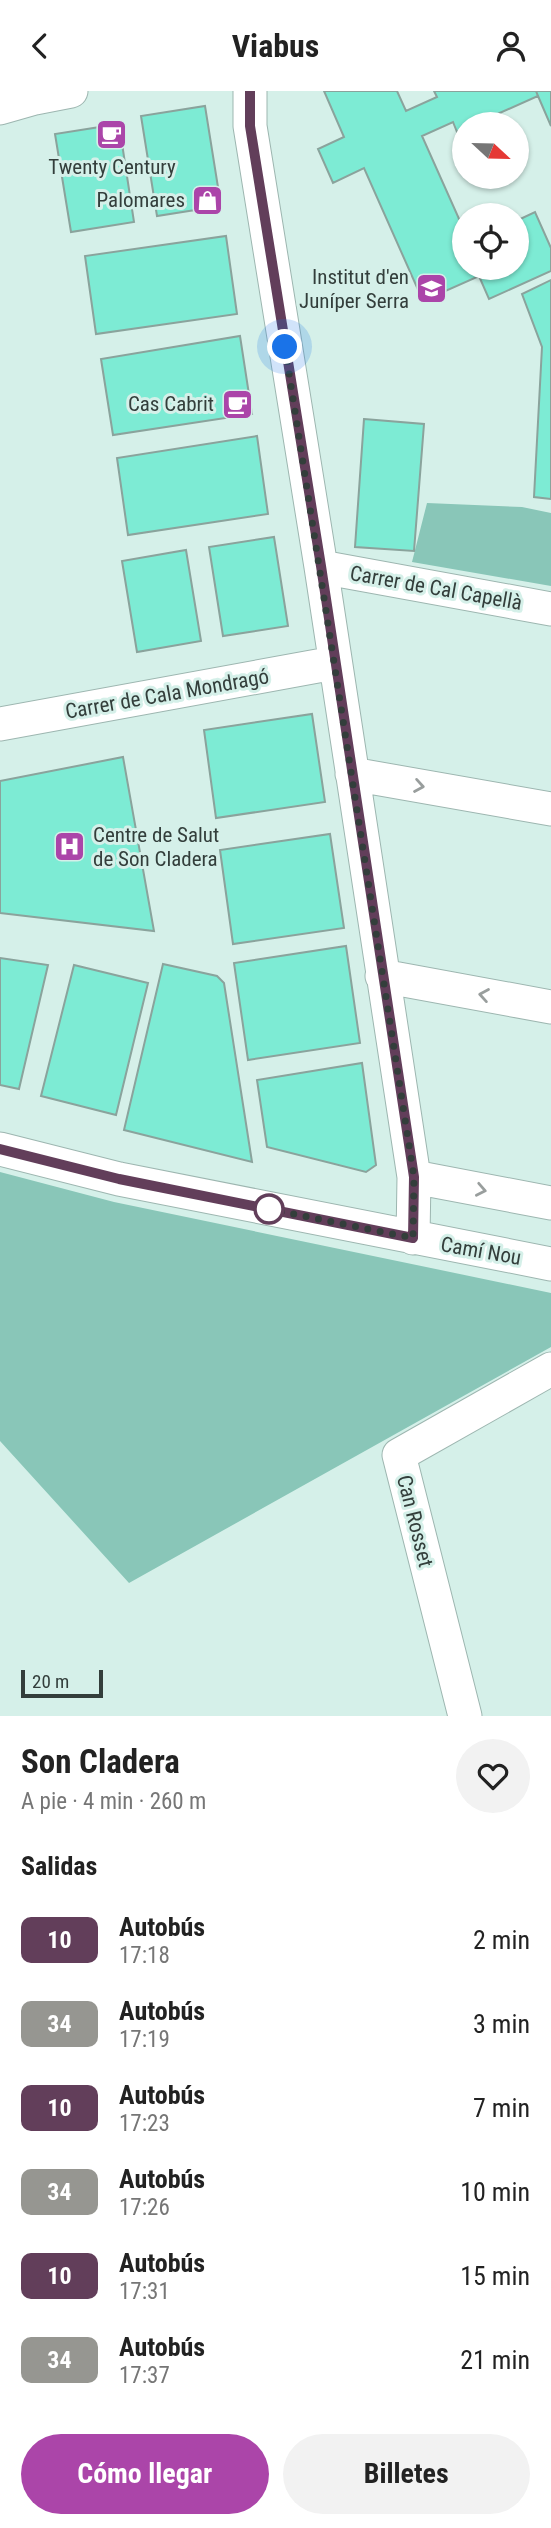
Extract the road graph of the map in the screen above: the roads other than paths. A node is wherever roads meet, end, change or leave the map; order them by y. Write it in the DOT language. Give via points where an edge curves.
graph roads {
  1 [pos="71,91"];
  2 [pos="250,91"];
  3 [pos="0,108"];
  4 [pos="321,566"];
  5 [pos="551,609"];
  6 [pos="334,663"];
  7 [pos="0,724"];
  8 [pos="352,774"];
  9 [pos="551,809"];
  10 [pos="382,976"];
  11 [pos="551,1007"];
  12 [pos="0,1149"];
  13 [pos="414,1177"];
  14 [pos="551,1203"];
  15 [pos="413,1238"];
  16 [pos="551,1264"];
  17 [pos="551,1369"];
  18 [pos="465,1716"];
  1 -- 3 [label="street"];
  2 -- 4 [label="street" via="250,126"];
  4 -- 5 [label="street, Carrer de Cal Capellà"];
  4 -- 6 [label="street"];
  6 -- 7 [label="street, Carrer de Cala Mondragó"];
  6 -- 8 [label="street"];
  8 -- 9 [label="street, one-way"];
  8 -- 10 [label="street"];
  11 -- 10 [label="street, one-way"];
  10 -- 13 [label="street"];
  12 -- 15 [label="street, Camí Nou" via="119,1179"];
  13 -- 14 [label="street, one-way"];
  13 -- 15 [label="street"];
  15 -- 16 [label="street, Camí Nou"];
  17 -- 18 [label="street, Can Rosset" via="399,1455"];
}
